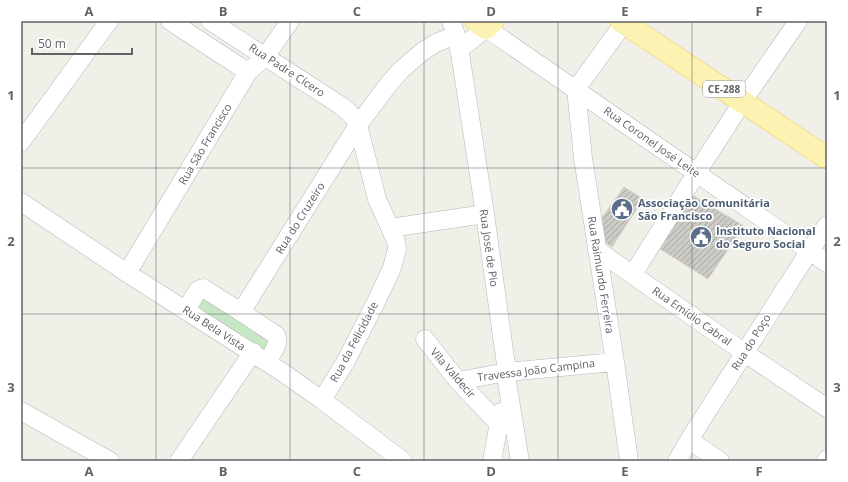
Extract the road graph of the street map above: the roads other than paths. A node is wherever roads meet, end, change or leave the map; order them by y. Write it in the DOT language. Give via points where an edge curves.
graph roads {
  1 [pos="109,21"];
  2 [pos="170,21"];
  3 [pos="210,21"];
  4 [pos="290,21"];
  5 [pos="798,21"];
  6 [pos="623,22"];
  7 [pos="485,23"];
  8 [pos="455,35"];
  9 [pos="266,56"];
  10 [pos="248,72"];
  11 [pos="576,89"];
  12 [pos="743,102"];
  13 [pos="358,125"];
  14 [pos="21,142"];
  15 [pos="827,158"];
  16 [pos="696,174"];
  17 [pos="21,202"];
  18 [pos="485,214"];
  19 [pos="827,225"];
  20 [pos="390,228"];
  21 [pos="597,250"];
  22 [pos="809,251"];
  23 [pos="827,263"];
  24 [pos="127,273"];
  25 [pos="634,274"];
  26 [pos="186,310"];
  27 [pos="241,312"];
  28 [pos="425,339"];
  29 [pos="745,353"];
  30 [pos="260,357"];
  31 [pos="615,362"];
  32 [pos="507,377"];
  33 [pos="458,381"];
  34 [pos="322,400"];
  35 [pos="827,408"];
  36 [pos="21,411"];
  37 [pos="499,424"];
  38 [pos="689,440"];
  39 [pos="110,461"];
  40 [pos="179,461"];
  41 [pos="403,461"];
  42 [pos="492,461"];
  43 [pos="520,461"];
  44 [pos="629,461"];
  45 [pos="677,461"];
  46 [pos="720,461"];
  1 -- 14 [label="street"];
  2 -- 10 [label="street, Rua Padre Cícero"];
  3 -- 9 [label="street, Rua Padre Cícero"];
  4 -- 9 [label="street, Rua São Francisco"];
  5 -- 12 [label="street"];
  6 -- 11 [label="street"];
  6 -- 12 [label="main road, CE-288"];
  7 -- 8 [label="street, Rua do Cruzeiro"];
  7 -- 11 [label="street, Rua Coronel José Leite"];
  8 -- 13 [label="street, Rua do Cruzeiro" via="431,46 401,70"];
  8 -- 18 [label="street, Rua José de Pio"];
  9 -- 10 [label="street, Rua São Francisco"];
  9 -- 13 [label="street, Rua Padre Cícero" via="348,111"];
  10 -- 24 [label="street, Rua São Francisco"];
  11 -- 16 [label="street, Rua Coronel José Leite"];
  11 -- 21 [label="street, Rua Raimundo Ferreira"];
  12 -- 15 [label="main road, CE-288"];
  12 -- 16 [label="street"];
  13 -- 20 [label="street, Rua da Felicidade" via="377,199"];
  13 -- 27 [label="street, Rua do Cruzeiro"];
  16 -- 22 [label="street, Rua Coronel José Leite"];
  16 -- 25 [label="street"];
  17 -- 24 [label="street, Rua Bela Vista"];
  18 -- 20 [label="street"];
  18 -- 32 [label="street, Rua José de Pio"];
  19 -- 22 [label="street, Rua do Poço"];
  20 -- 34 [label="street, Rua da Felicidade" via="397,249 392,268 346,361"];
  21 -- 25 [label="street, Rua Emídio Cabral"];
  21 -- 31 [label="street, Rua Raimundo Ferreira"];
  22 -- 23 [label="street, Rua Coronel José Leite"];
  22 -- 29 [label="street, Rua do Poço"];
  24 -- 26 [label="street, Rua Bela Vista"];
  25 -- 29 [label="street, Rua Emídio Cabral"];
  26 -- 27 [label="street" via="198,290 203,288"];
  26 -- 30 [label="street, Rua Bela Vista"];
  27 -- 30 [label="street" via="276,335 278,339 277,343"];
  28 -- 33 [label="street, Vila Valdecir"];
  29 -- 35 [label="street, Rua Emídio Cabral"];
  29 -- 38 [label="street, Rua do Poço"];
  30 -- 34 [label="street, Rua Bela Vista"];
  30 -- 40 [label="street"];
  31 -- 32 [label="street, Travessa João Campina"];
  31 -- 44 [label="street, Rua Raimundo Ferreira"];
  32 -- 33 [label="street, Travessa João Campina"];
  32 -- 37 [label="street"];
  32 -- 43 [label="street, Rua José de Pio"];
  33 -- 37 [label="street, Vila Valdecir"];
  34 -- 41 [label="street, Rua Bela Vista"];
  36 -- 39 [label="street"];
  37 -- 42 [label="street"];
  38 -- 45 [label="street, Rua do Poço"];
  38 -- 46 [label="street"];
}
